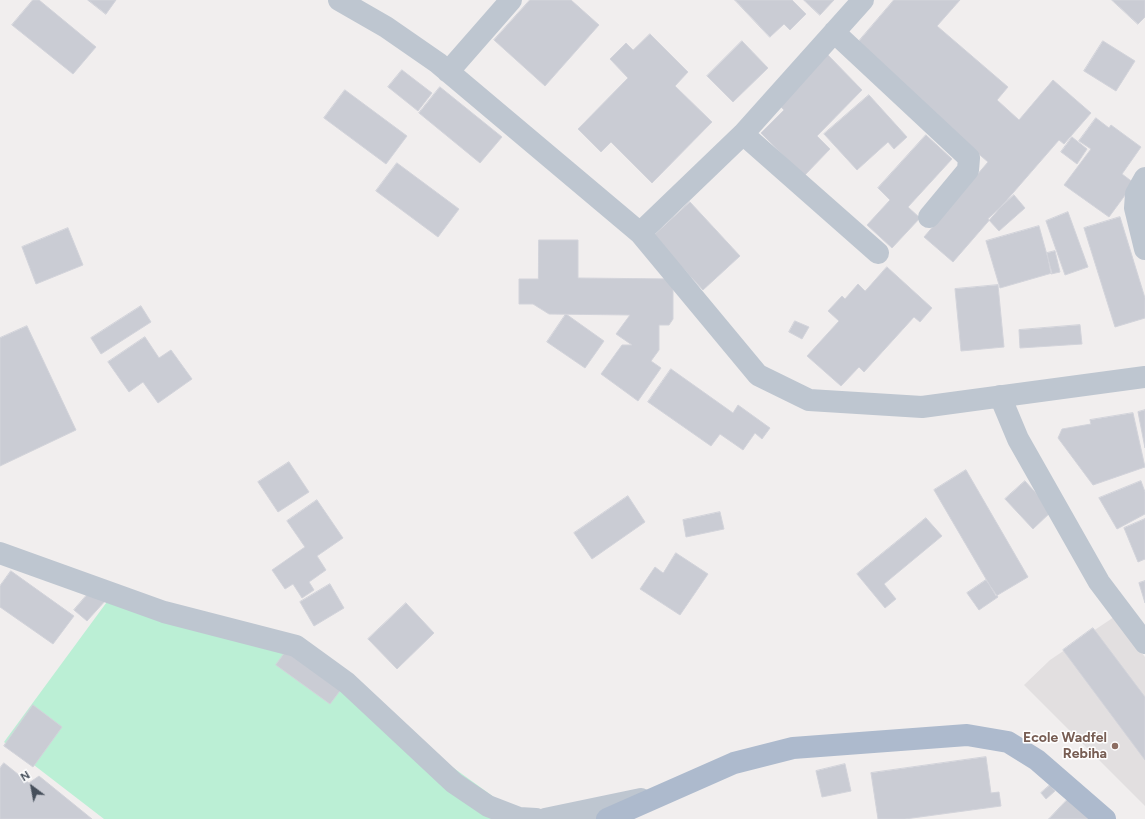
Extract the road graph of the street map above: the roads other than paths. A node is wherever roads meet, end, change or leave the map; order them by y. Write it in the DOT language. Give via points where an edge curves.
graph roads {
  1 [pos="339,0"];
  2 [pos="511,0"];
  3 [pos="864,0"];
  4 [pos="834,32"];
  5 [pos="448,72"];
  6 [pos="743,134"];
  7 [pos="1145,178"];
  8 [pos="929,217"];
  9 [pos="640,233"];
  10 [pos="1145,249"];
  11 [pos="878,253"];
  12 [pos="1145,378"];
  13 [pos="1000,396"];
  14 [pos="0,553"];
  15 [pos="1145,643"];
  16 [pos="665,794"];
  17 [pos="536,819"];
  18 [pos="545,819"];
  19 [pos="607,819"];
  20 [pos="1105,819"];
  1 -- 5 [label="street" via="386,27"];
  2 -- 5 [label="street"];
  3 -- 4 [label="street"];
  4 -- 6 [label="street"];
  4 -- 8 [label="street" via="969,158 968,170"];
  5 -- 9 [label="street"];
  6 -- 9 [label="street"];
  6 -- 11 [label="street"];
  7 -- 10 [label="street" via="1136,194 1136,208"];
  9 -- 13 [label="street" via="758,375 810,400 922,406"];
  12 -- 13 [label="street"];
  13 -- 15 [label="street" via="1018,439 1098,582"];
  14 -- 17 [label="street" via="164,612 296,646 347,683 454,784 488,806 519,818"];
  16 -- 18 [label="street"];
  16 -- 19 [label="main road"];
  16 -- 20 [label="main road" via="734,763 793,748 967,735 1008,742 1036,760"];
}
